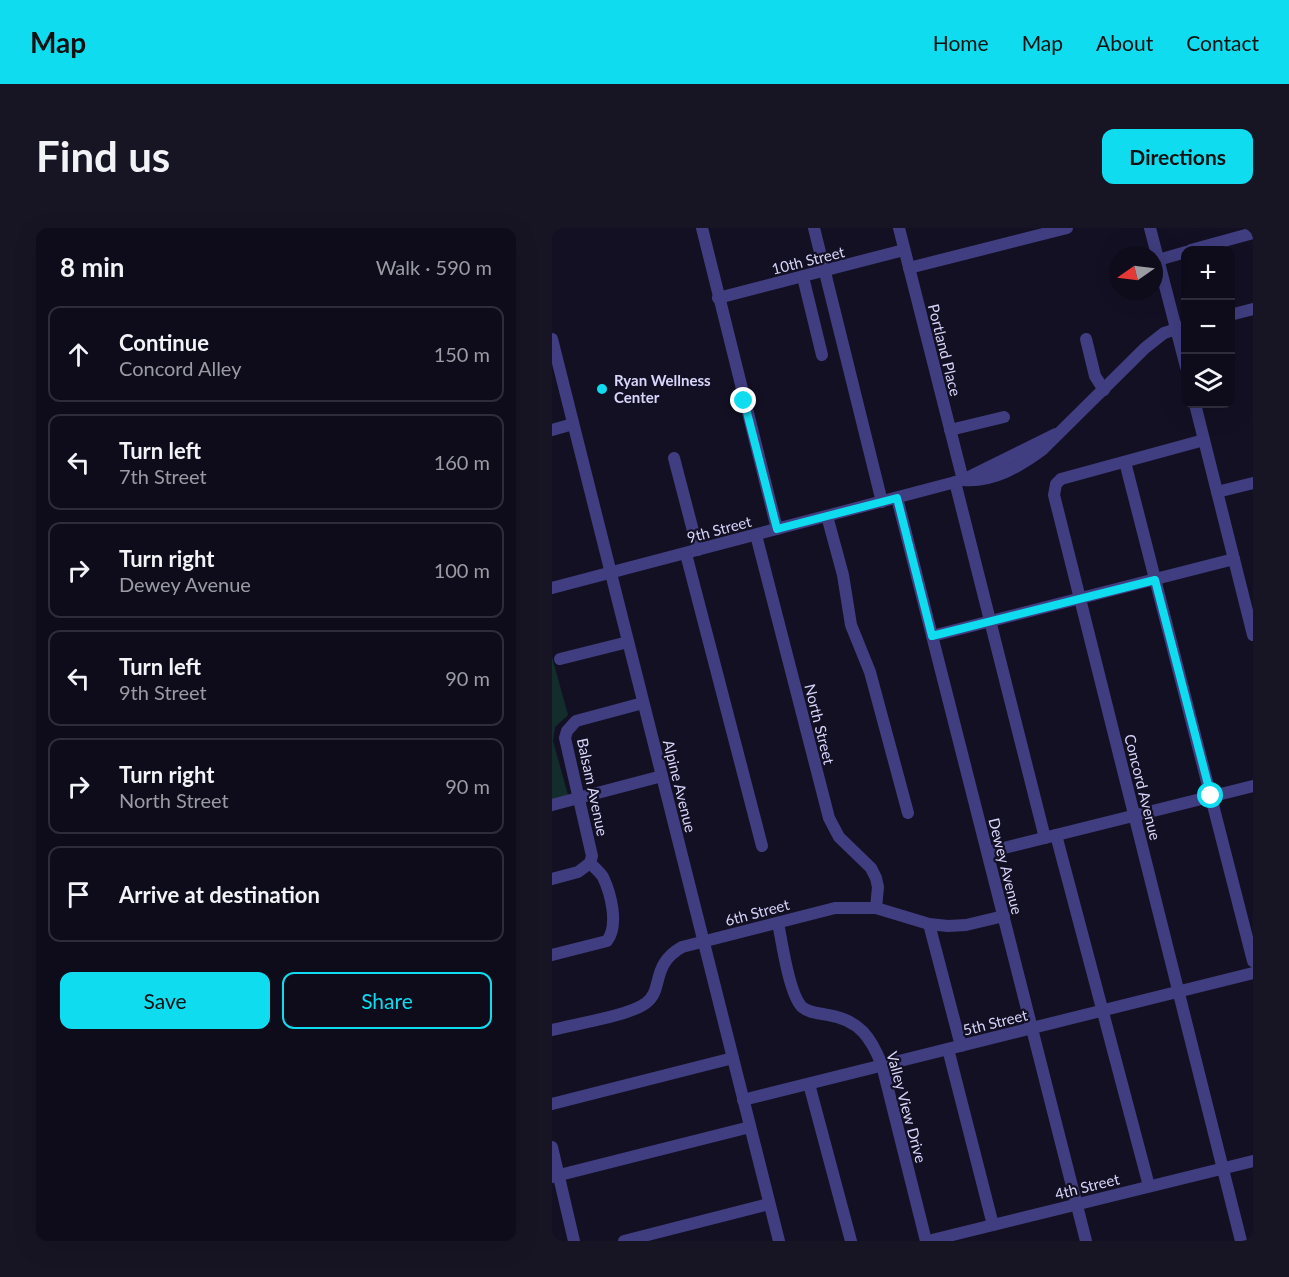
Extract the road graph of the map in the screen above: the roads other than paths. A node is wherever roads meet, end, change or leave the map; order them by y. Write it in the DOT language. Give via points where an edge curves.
graph roads {
  1 [pos="704,228"];
  2 [pos="814,228"];
  3 [pos="899,228"];
  4 [pos="1067,228"];
  5 [pos="1150,228"];
  6 [pos="1253,233"];
  7 [pos="1154,246"];
  8 [pos="1206,246"];
  9 [pos="904,250"];
  10 [pos="1181,253"];
  11 [pos="1163,259"];
  12 [pos="909,268"];
  13 [pos="825,271"];
  14 [pos="1163,275"];
  15 [pos="802,277"];
  16 [pos="718,298"];
  17 [pos="1253,309"];
  18 [pos="1235,314"];
  19 [pos="1181,327"];
  20 [pos="552,339"];
  21 [pos="1086,339"];
  22 [pos="822,355"];
  23 [pos="1104,390"];
  24 [pos="1196,408"];
  25 [pos="1004,417"];
  26 [pos="573,424"];
  27 [pos="552,430"];
  28 [pos="950,430"];
  29 [pos="1204,440"];
  30 [pos="674,458"];
  31 [pos="1125,462"];
  32 [pos="959,481"];
  33 [pos="1253,483"];
  34 [pos="1217,492"];
  35 [pos="897,498"];
  36 [pos="882,502"];
  37 [pos="827,516"];
  38 [pos="777,529"];
  39 [pos="756,535"];
  40 [pos="692,552"];
  41 [pos="1234,560"];
  42 [pos="611,574"];
  43 [pos="1155,580"];
  44 [pos="552,588"];
  45 [pos="1080,598"];
  46 [pos="990,621"];
  47 [pos="1252,630"];
  48 [pos="932,636"];
  49 [pos="628,642"];
  50 [pos="560,659"];
  51 [pos="643,703"];
  52 [pos="662,776"];
  53 [pos="1253,786"];
  54 [pos="1211,796"];
  55 [pos="579,798"];
  56 [pos="552,805"];
  57 [pos="908,813"];
  58 [pos="1135,815"];
  59 [pos="1050,837"];
  60 [pos="762,846"];
  61 [pos="987,852"];
  62 [pos="590,863"];
  63 [pos="552,879"];
  64 [pos="876,908"];
  65 [pos="1004,916"];
  66 [pos="778,922"];
  67 [pos="929,924"];
  68 [pos="704,942"];
  69 [pos="552,955"];
  70 [pos="1253,961"];
  71 [pos="1253,973"];
  72 [pos="1179,991"];
  73 [pos="1101,1011"];
  74 [pos="1032,1028"];
  75 [pos="552,1030"];
  76 [pos="961,1046"];
  77 [pos="948,1049"];
  78 [pos="733,1058"];
  79 [pos="882,1065"];
  80 [pos="809,1084"];
  81 [pos="743,1100"];
  82 [pos="552,1104"];
  83 [pos="750,1127"];
  84 [pos="552,1147"];
  85 [pos="1253,1161"];
  86 [pos="1223,1168"];
  87 [pos="555,1176"];
  88 [pos="1149,1186"];
  89 [pos="770,1204"];
  90 [pos="1077,1204"];
  91 [pos="993,1225"];
  92 [pos="1241,1239"];
  93 [pos="574,1241"];
  94 [pos="624,1241"];
  95 [pos="779,1241"];
  96 [pos="851,1241"];
  97 [pos="927,1241"];
  98 [pos="1086,1241"];
  99 [pos="1227,1241"];
  1 -- 16 [label="street"];
  2 -- 13 [label="street"];
  3 -- 9 [label="street, Portland Place"];
  4 -- 12 [label="street"];
  5 -- 7 [label="street"];
  6 -- 8 [label="street"];
  9 -- 12 [label="street, Portland Place"];
  9 -- 13 [label="street, 10th Street"];
  10 -- 11 [label="street"];
  12 -- 28 [label="street, Portland Place"];
  13 -- 15 [label="street, 10th Street"];
  13 -- 36 [label="street"];
  14 -- 19 [label="street"];
  15 -- 16 [label="street, 10th Street"];
  15 -- 22 [label="street"];
  16 -- 38 [label="street"];
  17 -- 18 [label="street"];
  19 -- 23 [label="street, 9th Street" via="1145,348"];
  20 -- 26 [label="street, Alpine Avenue"];
  21 -- 23 [label="street" via="1095,376"];
  23 -- 32 [label="street, 9th Street" via="1056,434"];
  24 -- 29 [label="street"];
  25 -- 28 [label="street"];
  26 -- 27 [label="street"];
  26 -- 42 [label="street, Alpine Avenue"];
  28 -- 32 [label="street, Portland Place"];
  29 -- 31 [label="street, Concord Avenue"];
  29 -- 34 [label="street"];
  30 -- 40 [label="street"];
  31 -- 43 [label="street"];
  31 -- 45 [label="street, Concord Avenue" via="1061,479 1054,489"];
  32 -- 35 [label="street, 9th Street"];
  32 -- 46 [label="street, Portland Place"];
  33 -- 34 [label="street"];
  34 -- 41 [label="street"];
  35 -- 36 [label="street, 9th Street"];
  35 -- 48 [label="street, Dewey Avenue"];
  36 -- 37 [label="street, 9th Street"];
  37 -- 38 [label="street, 9th Street"];
  37 -- 57 [label="street" via="851,625 870,672"];
  38 -- 39 [label="street, 9th Street"];
  39 -- 40 [label="street, 9th Street"];
  39 -- 64 [label="street, North Street" via="829,818 839,837 871,868 878,887"];
  40 -- 42 [label="street, 9th Street"];
  40 -- 60 [label="street"];
  41 -- 43 [label="street"];
  41 -- 47 [label="street"];
  42 -- 44 [label="street, 9th Street"];
  42 -- 49 [label="street, Alpine Avenue"];
  43 -- 45 [label="street"];
  43 -- 54 [label="street"];
  45 -- 46 [label="street"];
  45 -- 58 [label="street, Concord Avenue"];
  46 -- 48 [label="street"];
  46 -- 59 [label="street, Portland Place"];
  48 -- 61 [label="street, Dewey Avenue"];
  49 -- 50 [label="street"];
  49 -- 51 [label="street, Alpine Avenue"];
  51 -- 52 [label="street, Alpine Avenue"];
  51 -- 55 [label="street, Balsam Avenue" via="576,721 567,730 565,738"];
  52 -- 55 [label="street"];
  52 -- 68 [label="street, Alpine Avenue"];
  53 -- 54 [label="street"];
  54 -- 58 [label="street"];
  54 -- 70 [label="street"];
  55 -- 56 [label="street"];
  55 -- 62 [label="street, Balsam Avenue" via="592,856"];
  58 -- 59 [label="street"];
  58 -- 72 [label="street, Concord Avenue"];
  59 -- 61 [label="street"];
  59 -- 73 [label="street, Portland Place"];
  61 -- 65 [label="street, Dewey Avenue"];
  62 -- 63 [label="street" via="578,872"];
  62 -- 69 [label="street" via="602,875 614,919 613,933 607,941"];
  64 -- 66 [label="street, 6th Street" via="835,908"];
  64 -- 67 [label="street, 6th Street"];
  65 -- 67 [label="street, 6th Street" via="966,925"];
  65 -- 74 [label="street, Dewey Avenue"];
  66 -- 68 [label="street, 6th Street"];
  66 -- 79 [label="street, Valley View Drive" via="798,1001 811,1012 858,1025 868,1035"];
  67 -- 76 [label="street"];
  68 -- 75 [label="street, 6th Street" via="671,954 661,966 653,994 646,1003"];
  68 -- 78 [label="street, Alpine Avenue"];
  71 -- 72 [label="street, 5th Street"];
  72 -- 73 [label="street, 5th Street"];
  72 -- 86 [label="street, Concord Avenue"];
  73 -- 74 [label="street, 5th Street"];
  73 -- 88 [label="street, Portland Place"];
  74 -- 76 [label="street, 5th Street"];
  74 -- 90 [label="street, Dewey Avenue"];
  76 -- 77 [label="street, 5th Street"];
  77 -- 79 [label="street, 5th Street"];
  77 -- 91 [label="street"];
  78 -- 81 [label="street, Alpine Avenue"];
  78 -- 82 [label="street"];
  79 -- 80 [label="street, 5th Street"];
  79 -- 97 [label="street, Valley View Drive"];
  80 -- 81 [label="street, 5th Street"];
  80 -- 96 [label="street"];
  81 -- 83 [label="street, Alpine Avenue"];
  83 -- 87 [label="street"];
  83 -- 89 [label="street, Alpine Avenue"];
  84 -- 87 [label="street"];
  85 -- 86 [label="street, 4th Street"];
  86 -- 88 [label="street, 4th Street"];
  86 -- 92 [label="street, Concord Avenue"];
  87 -- 93 [label="street"];
  88 -- 90 [label="street, 4th Street"];
  89 -- 94 [label="street"];
  89 -- 95 [label="street, Alpine Avenue"];
  90 -- 91 [label="street, 4th Street"];
  90 -- 98 [label="street, Dewey Avenue"];
  91 -- 97 [label="street, 4th Street"];
  92 -- 99 [label="street"];
}
